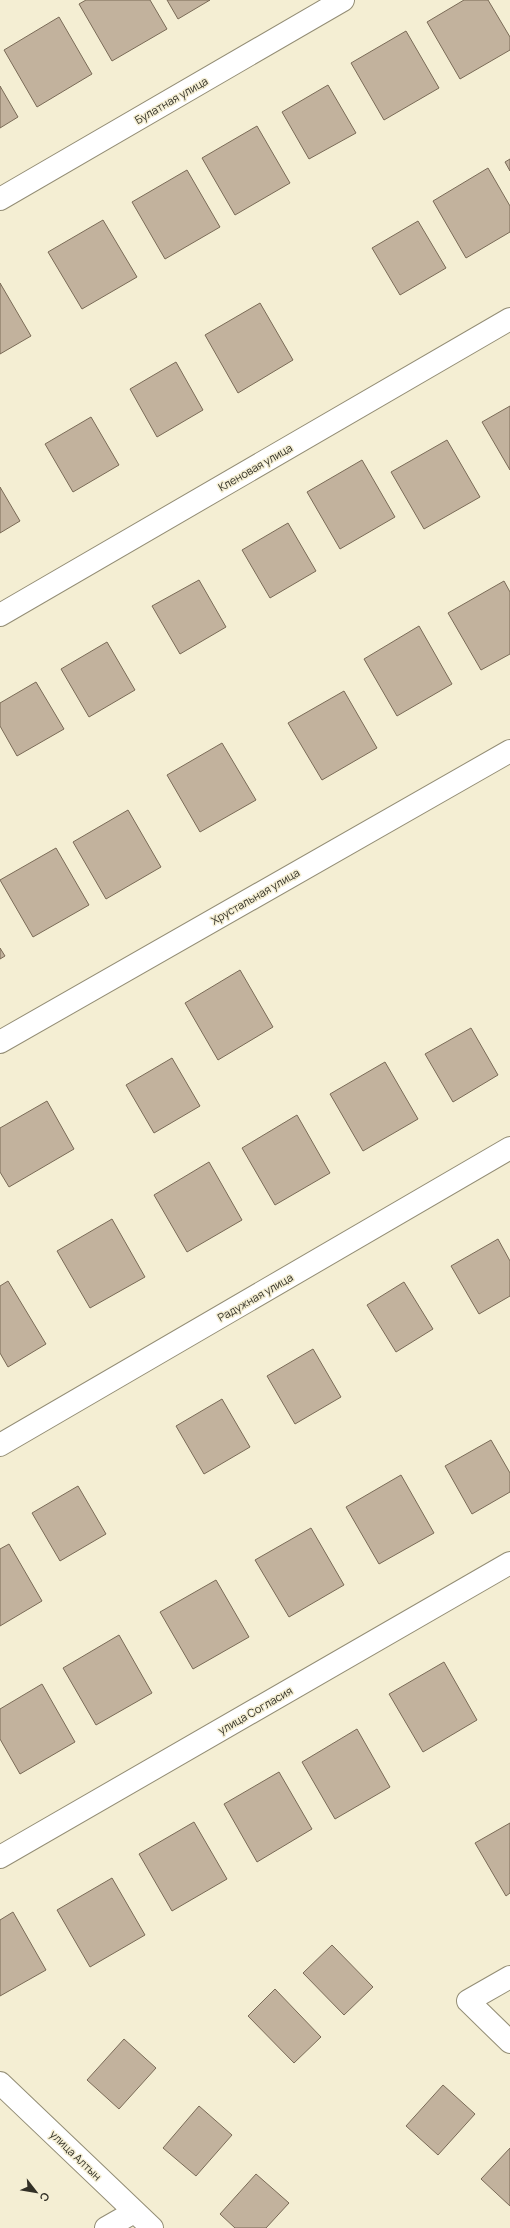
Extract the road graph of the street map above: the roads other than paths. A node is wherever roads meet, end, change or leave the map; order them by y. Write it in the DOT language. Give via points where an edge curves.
graph roads {
  1 [pos="342,0"];
  2 [pos="0,199"];
  3 [pos="510,319"];
  4 [pos="0,615"];
  5 [pos="510,751"];
  6 [pos="0,1042"];
  7 [pos="510,1148"];
  8 [pos="0,1445"];
  9 [pos="510,1563"];
  10 [pos="0,1857"];
  11 [pos="510,1977"];
  12 [pos="510,2042"];
  13 [pos="0,2083"];
  14 [pos="134,2212"];
  15 [pos="106,2228"];
  16 [pos="152,2228"];
  1 -- 2 [label="street, Булатная улица"];
  3 -- 4 [label="street, Кленовая улица"];
  5 -- 6 [label="street, Хрустальная улица"];
  7 -- 8 [label="street, Радужная улица"];
  9 -- 10 [label="street, улица Согласия"];
  11 -- 12 [label="street" via="468,2002"];
  13 -- 14 [label="street, улица Алтын"];
  14 -- 15 [label="street"];
  14 -- 16 [label="street, улица Алтын"];
}
